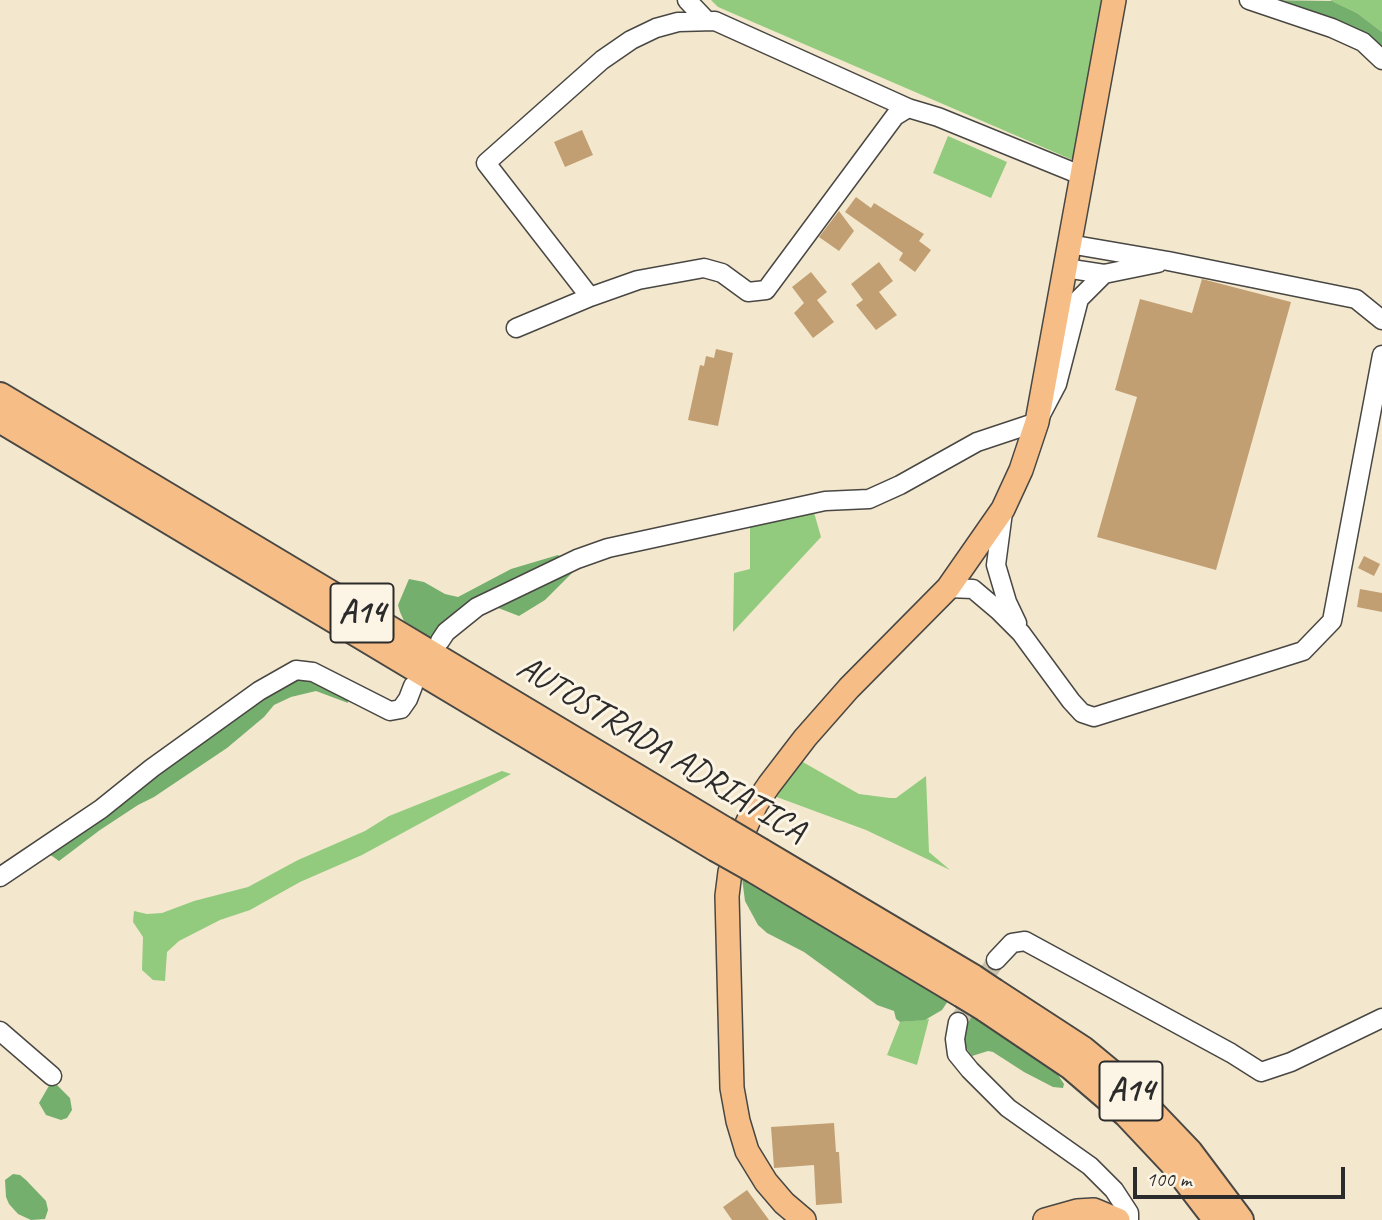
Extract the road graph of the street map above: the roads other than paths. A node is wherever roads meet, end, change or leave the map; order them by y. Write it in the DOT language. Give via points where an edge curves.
graph roads {
  1 [pos="687,0"];
  2 [pos="1114,0"];
  3 [pos="1249,0"];
  4 [pos="706,20"];
  5 [pos="1382,60"];
  6 [pos="908,108"];
  7 [pos="1083,176"];
  8 [pos="1069,244"];
  9 [pos="1168,261"];
  10 [pos="1065,268"];
  11 [pos="1104,274"];
  12 [pos="590,297"];
  13 [pos="1382,320"];
  14 [pos="516,328"];
  15 [pos="1382,355"];
  16 [pos="0,396"];
  17 [pos="0,419"];
  18 [pos="1037,422"];
  19 [pos="1003,509"];
  20 [pos="968,559"];
  21 [pos="948,588"];
  22 [pos="1003,606"];
  23 [pos="440,640"];
  24 [pos="414,686"];
  25 [pos="720,839"];
  26 [pos="0,877"];
  27 [pos="996,960"];
  28 [pos="979,993"];
  29 [pos="1382,1018"];
  30 [pos="958,1022"];
  31 [pos="0,1031"];
  32 [pos="51,1076"];
  33 [pos="1090,1167"];
  34 [pos="1094,1210"];
  35 [pos="804,1220"];
  36 [pos="1045,1220"];
  37 [pos="1118,1220"];
  38 [pos="1129,1220"];
  39 [pos="1217,1220"];
  40 [pos="1240,1220"];
  1 -- 4 [label="street"];
  2 -- 7 [label="main road"];
  3 -- 5 [label="street" via="1363,42"];
  4 -- 6 [label="street"];
  4 -- 12 [label="street" via="678,22 631,40 602,60 486,163"];
  6 -- 7 [label="street"];
  6 -- 12 [label="street" via="895,116 766,290 748,292 722,273 704,268 638,280"];
  7 -- 8 [label="main road"];
  8 -- 9 [label="street"];
  8 -- 10 [label="main road"];
  9 -- 11 [label="street"];
  9 -- 13 [label="street" via="1356,299"];
  10 -- 11 [label="street"];
  10 -- 18 [label="main road"];
  11 -- 18 [label="street" via="1079,299 1057,384"];
  12 -- 14 [label="street"];
  15 -- 22 [label="street" via="1332,621 1303,651 1094,717 1082,713 1071,701"];
  16 -- 25 [label="highway, AUTOSTRADA ADRIATICA / A14"];
  17 -- 25 [label="highway, AUTOSTRADA ADRIATICA / A14"];
  18 -- 19 [label="main road"];
  18 -- 23 [label="street" via="977,442 869,499 825,501 608,548 577,559 477,607"];
  19 -- 20 [label="main road"];
  19 -- 22 [label="street" via="996,565"];
  20 -- 21 [label="main road"];
  20 -- 22 [label="street" via="986,570"];
  21 -- 22 [label="street" via="973,589"];
  21 -- 35 [label="main road" via="849,688 783,766 756,804 730,872 732,1088 738,1121 747,1151 766,1182"];
  24 -- 26 [label="street" via="395,712 313,672 296,670 259,691 101,809"];
  25 -- 28 [label="highway, AUTOSTRADA ADRIATICA / A14, bridge"];
  27 -- 29 [label="street" via="1012,943 1025,941 1261,1072"];
  28 -- 39 [label="highway, AUTOSTRADA ADRIATICA / A14" via="1108,1096 1174,1164"];
  28 -- 40 [label="highway, AUTOSTRADA ADRIATICA / A14" via="1083,1050 1124,1084 1183,1145"];
  30 -- 33 [label="street" via="957,1055 970,1070 1008,1108"];
  31 -- 32 [label="street"];
  33 -- 34 [label="street" via="1098,1194"];
  33 -- 38 [label="street" via="1114,1190"];
  34 -- 36 [label="main road"];
  34 -- 37 [label="main road"];
}
